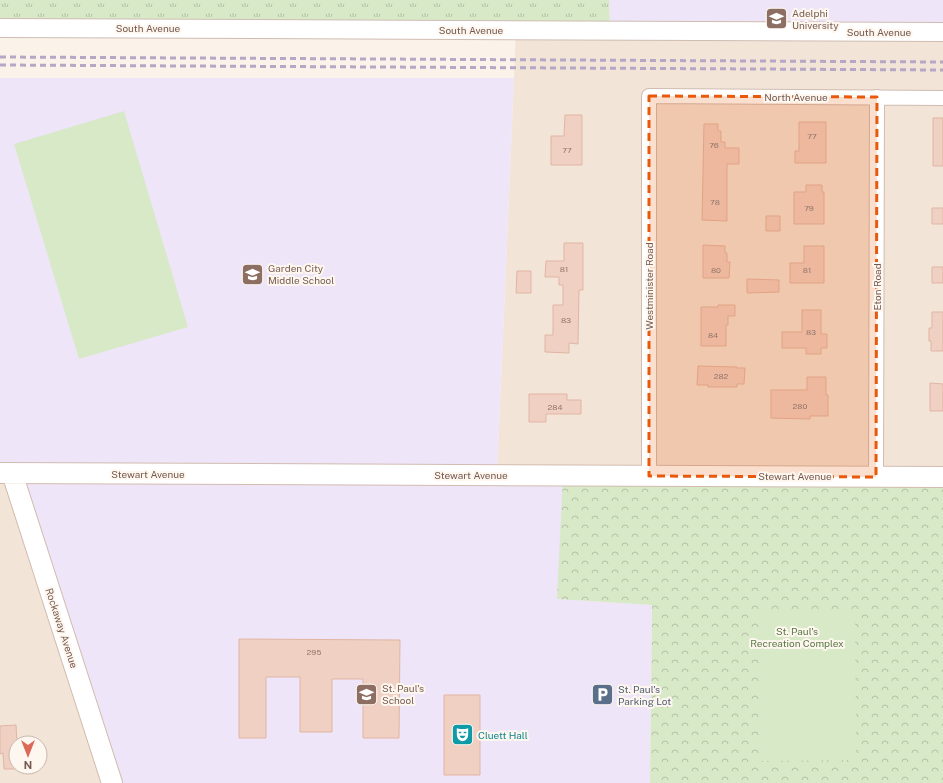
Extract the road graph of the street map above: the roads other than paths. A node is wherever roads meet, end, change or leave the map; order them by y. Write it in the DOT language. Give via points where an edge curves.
graph roads {
  1 [pos="0,28"];
  2 [pos="943,32"];
  3 [pos="649,96"];
  4 [pos="877,97"];
  5 [pos="943,98"];
  6 [pos="6,473"];
  7 [pos="649,476"];
  8 [pos="876,477"];
  9 [pos="943,477"];
  10 [pos="112,783"];
  1 -- 2 [label="street, South Avenue"];
  3 -- 4 [label="street, North Avenue"];
  3 -- 7 [label="street, Westminister Road"];
  4 -- 5 [label="street, North Avenue"];
  4 -- 8 [label="street, Eton Road"];
  6 -- 7 [label="main road, Stewart Avenue"];
  6 -- 10 [label="main road, Rockaway Avenue"];
  7 -- 8 [label="main road, Stewart Avenue"];
  8 -- 9 [label="main road, Stewart Avenue"];
}
